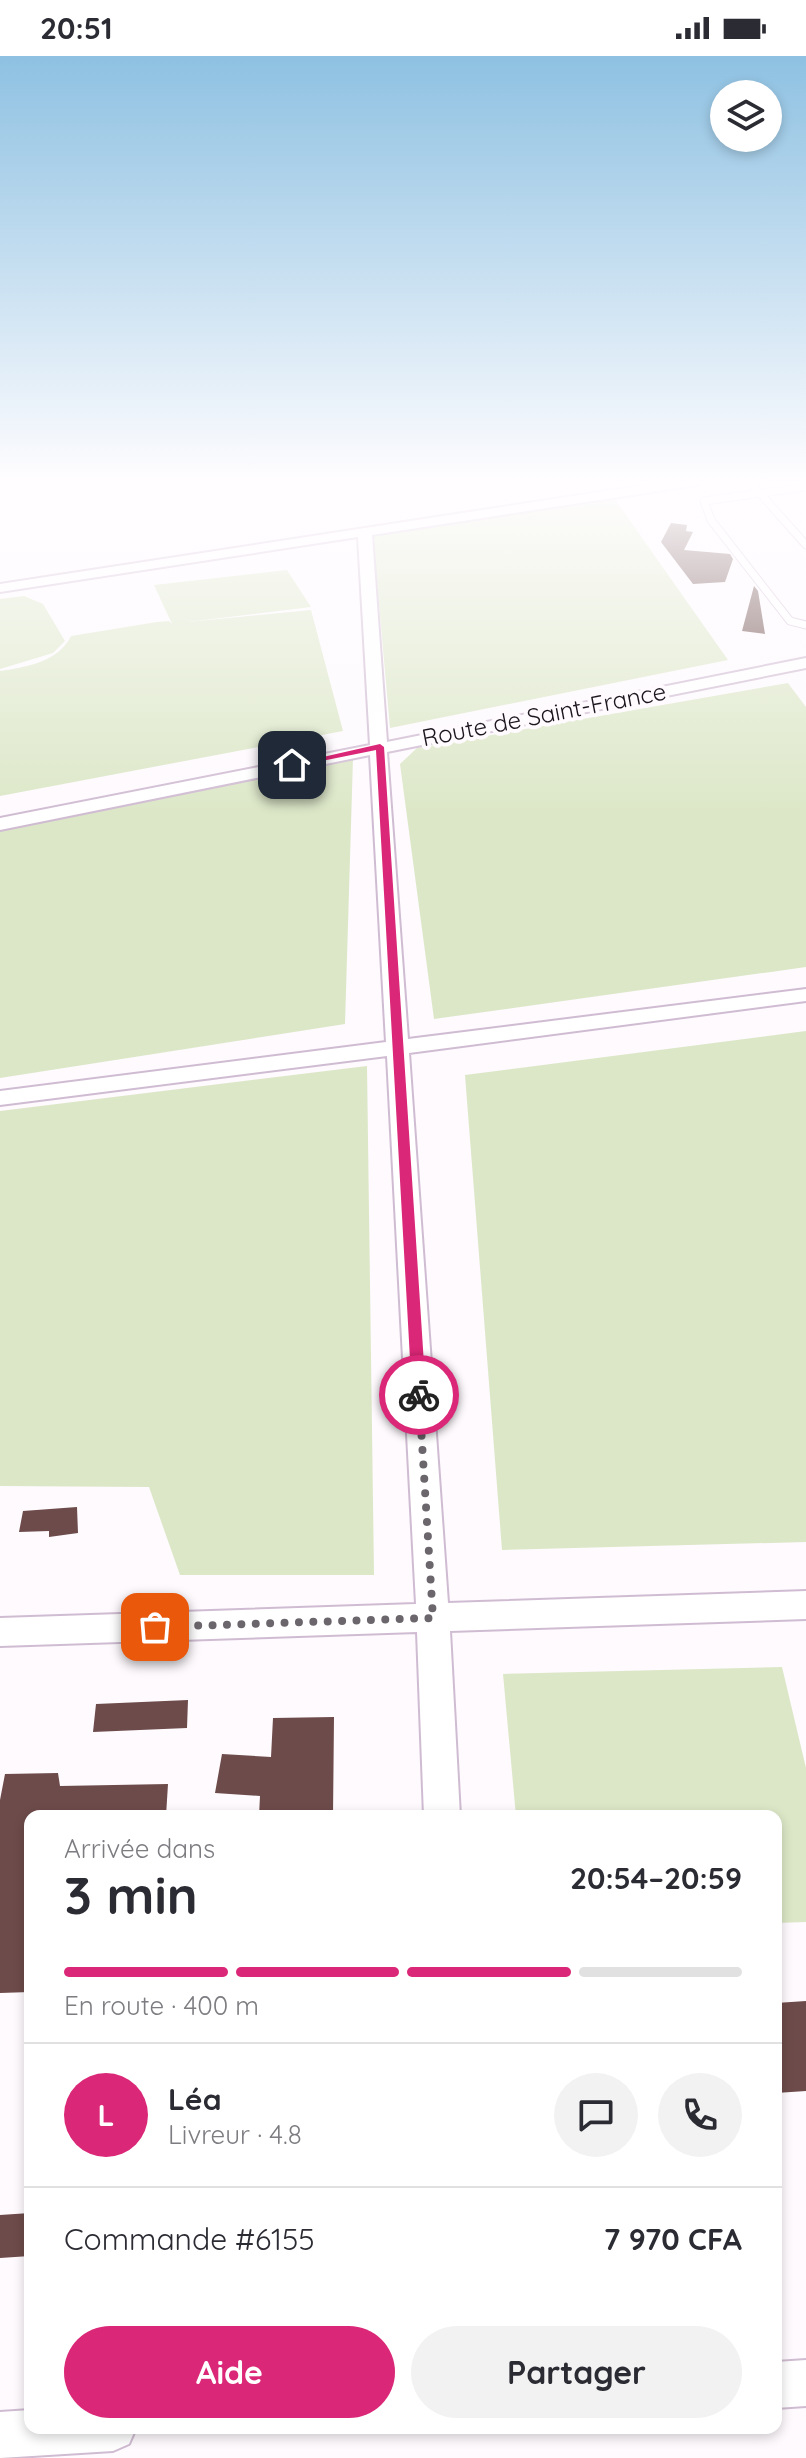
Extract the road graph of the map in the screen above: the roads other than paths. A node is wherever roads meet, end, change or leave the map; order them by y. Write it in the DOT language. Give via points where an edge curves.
graph roads {
  1 [pos="369,593"];
  2 [pos="768,593"];
  3 [pos="806,625"];
  4 [pos="806,663"];
  5 [pos="380,747"];
  6 [pos="0,824"];
  7 [pos="806,995"];
  8 [pos="397,1047"];
  9 [pos="0,1098"];
  10 [pos="806,1605"];
  11 [pos="433,1618"];
  12 [pos="0,1632"];
  13 [pos="442,1810"];
  14 [pos="806,2383"];
  15 [pos="782,2385"];
  16 [pos="24,2434"];
  17 [pos="0,2435"];
  1 -- 5 [label="street"];
  2 -- 3 [label="lane" via="790,621"];
  4 -- 5 [label="street, Route de Saint-France"];
  5 -- 6 [label="street, Route de Saint-France"];
  5 -- 8 [label="street"];
  7 -- 8 [label="street"];
  8 -- 9 [label="street"];
  8 -- 11 [label="street"];
  10 -- 11 [label="street"];
  11 -- 12 [label="street"];
  11 -- 13 [label="street"];
  14 -- 15 [label="street"];
  16 -- 17 [label="street"];
}
